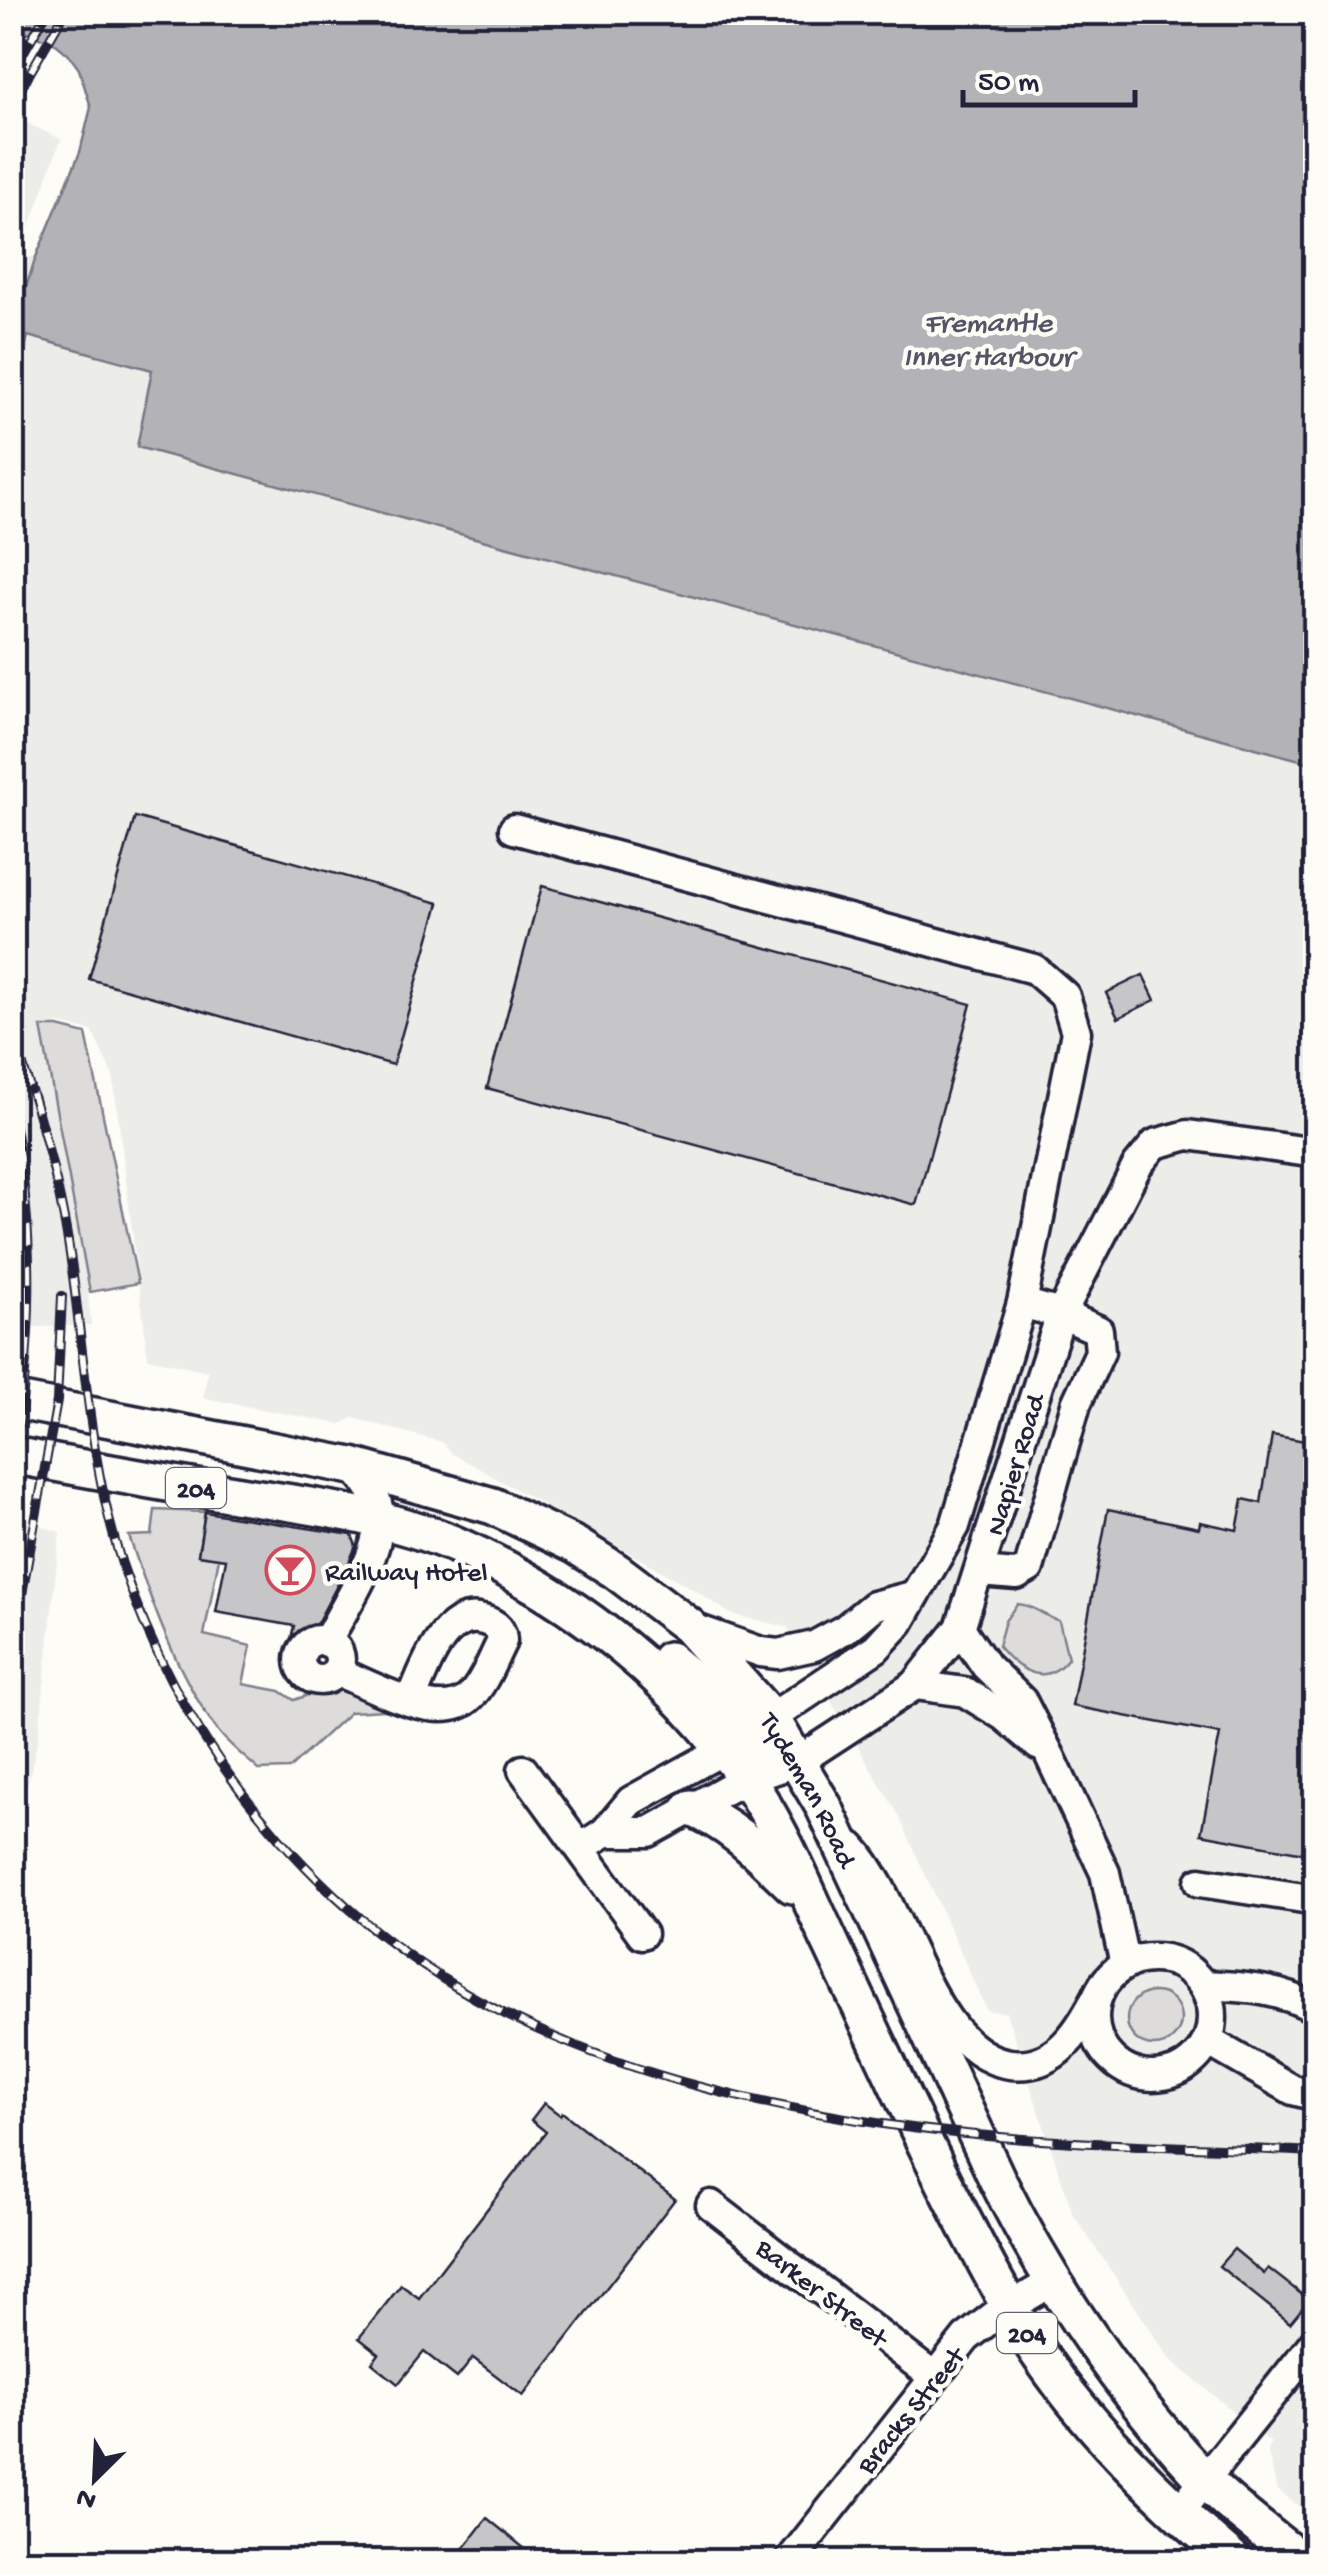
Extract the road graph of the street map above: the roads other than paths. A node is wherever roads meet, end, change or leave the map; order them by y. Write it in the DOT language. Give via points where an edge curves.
graph roads {
  1 [pos="514,829"];
  2 [pos="1316,1153"];
  3 [pos="1022,1303"];
  4 [pos="1061,1314"];
  5 [pos="12,1400"];
  6 [pos="12,1454"];
  7 [pos="352,1466"];
  8 [pos="380,1520"];
  9 [pos="979,1572"];
  10 [pos="552,1595"];
  11 [pos="912,1596"];
  12 [pos="689,1626"];
  13 [pos="960,1628"];
  14 [pos="915,1685"];
  15 [pos="411,1701"];
  16 [pos="770,1718"];
  17 [pos="723,1750"];
  18 [pos="1050,1756"];
  19 [pos="797,1762"];
  20 [pos="523,1770"];
  21 [pos="745,1779"];
  22 [pos="691,1808"];
  23 [pos="605,1832"];
  24 [pos="837,1832"];
  25 [pos="581,1848"];
  26 [pos="1200,1882"];
  27 [pos="1316,1900"];
  28 [pos="811,1903"];
  29 [pos="642,1934"];
  30 [pos="1125,1964"];
  31 [pos="1204,1985"];
  32 [pos="1099,1992"];
  33 [pos="1316,2008"];
  34 [pos="1208,2042"];
  35 [pos="1316,2096"];
  36 [pos="711,2204"];
  37 [pos="1052,2282"];
  38 [pos="1009,2307"];
  39 [pos="1316,2340"];
  40 [pos="934,2377"];
  41 [pos="1205,2480"];
  42 [pos="1178,2513"];
  43 [pos="789,2562"];
  44 [pos="1234,2562"];
  45 [pos="1302,2562"];
  1 -- 3 [label="street, Napier Road" via="1034,969 1065,996 1076,1032"];
  2 -- 4 [label="street, Napier Road" via="1188,1135 1155,1144 1137,1166"];
  3 -- 4 [label="street"];
  3 -- 11 [label="street, Napier Road" via="955,1526"];
  4 -- 9 [label="street, Napier Road"];
  4 -- 9 [label="street" via="1098,1330 1100,1352 1076,1404 1029,1568 1017,1574"];
  5 -- 7 [label="main road, Tydeman Road / 204"];
  6 -- 8 [label="main road, Tydeman Road / 204"];
  7 -- 8 [label="street" via="376,1499"];
  7 -- 12 [label="main road, Tydeman Road / 204" via="536,1525 616,1571"];
  8 -- 10 [label="main road, Tydeman Road / 204" via="451,1543"];
  8 -- 15 [label="street" via="366,1568 327,1642 304,1648 300,1665 313,1679 336,1672"];
  9 -- 13 [label="street, Napier Road"];
  10 -- 16 [label="main road" via="626,1622 740,1720"];
  10 -- 17 [label="main road, Tydeman Road / 204" via="639,1661"];
  11 -- 12 [label="street" via="872,1606 814,1646 778,1654"];
  11 -- 16 [label="street, Napier Road" via="876,1648"];
  12 -- 16 [label="main road, Tydeman Road / 204"];
  13 -- 14 [label="street, Napier Road"];
  13 -- 18 [label="street" via="986,1666 1022,1700"];
  14 -- 18 [label="street" via="966,1692"];
  14 -- 19 [label="street, Napier Road"];
  16 -- 19 [label="main road, Tydeman Road / 204"];
  17 -- 19 [label="street" via="749,1748"];
  17 -- 21 [label="main road, Tydeman Road / 204"];
  17 -- 23 [label="street" via="631,1801"];
  18 -- 30 [label="street" via="1105,1872"];
  19 -- 21 [label="street, Napier Road"];
  19 -- 24 [label="main road, Tydeman Road / 204"];
  20 -- 25 [label="street"];
  21 -- 22 [label="street, Napier Road"];
  21 -- 28 [label="main road, Tydeman Road / 204"];
  22 -- 23 [label="street, Napier Road" via="648,1832"];
  22 -- 28 [label="main road" via="754,1848"];
  23 -- 25 [label="street"];
  24 -- 32 [label="street" via="876,1877 937,2005 985,2056 1016,2065 1044,2060 1070,2040"];
  24 -- 37 [label="main road, Tydeman Road / 204"];
  25 -- 29 [label="street"];
  26 -- 27 [label="street"];
  28 -- 38 [label="main road, Tydeman Road / 204"];
  30 -- 31 [label="street" via="1168,1960"];
  30 -- 32 [label="street"];
  31 -- 33 [label="street" via="1265,1988"];
  31 -- 34 [label="street" via="1213,2017"];
  32 -- 34 [label="street" via="1094,2013 1100,2043 1129,2071 1160,2076 1180,2070"];
  34 -- 35 [label="street"];
  36 -- 40 [label="street, Barker Street"];
  37 -- 38 [label="street, Bracks Street"];
  37 -- 41 [label="main road, Tydeman Road / 204"];
  38 -- 40 [label="street, Bracks Street" via="980,2326"];
  38 -- 42 [label="main road, Tydeman Road / 204" via="1072,2400"];
  39 -- 41 [label="street"];
  40 -- 43 [label="street, Bracks Street"];
  41 -- 42 [label="street"];
  41 -- 45 [label="main road, Tydeman Road / 204"];
  42 -- 44 [label="main road, Tydeman Road / 204"];
}
